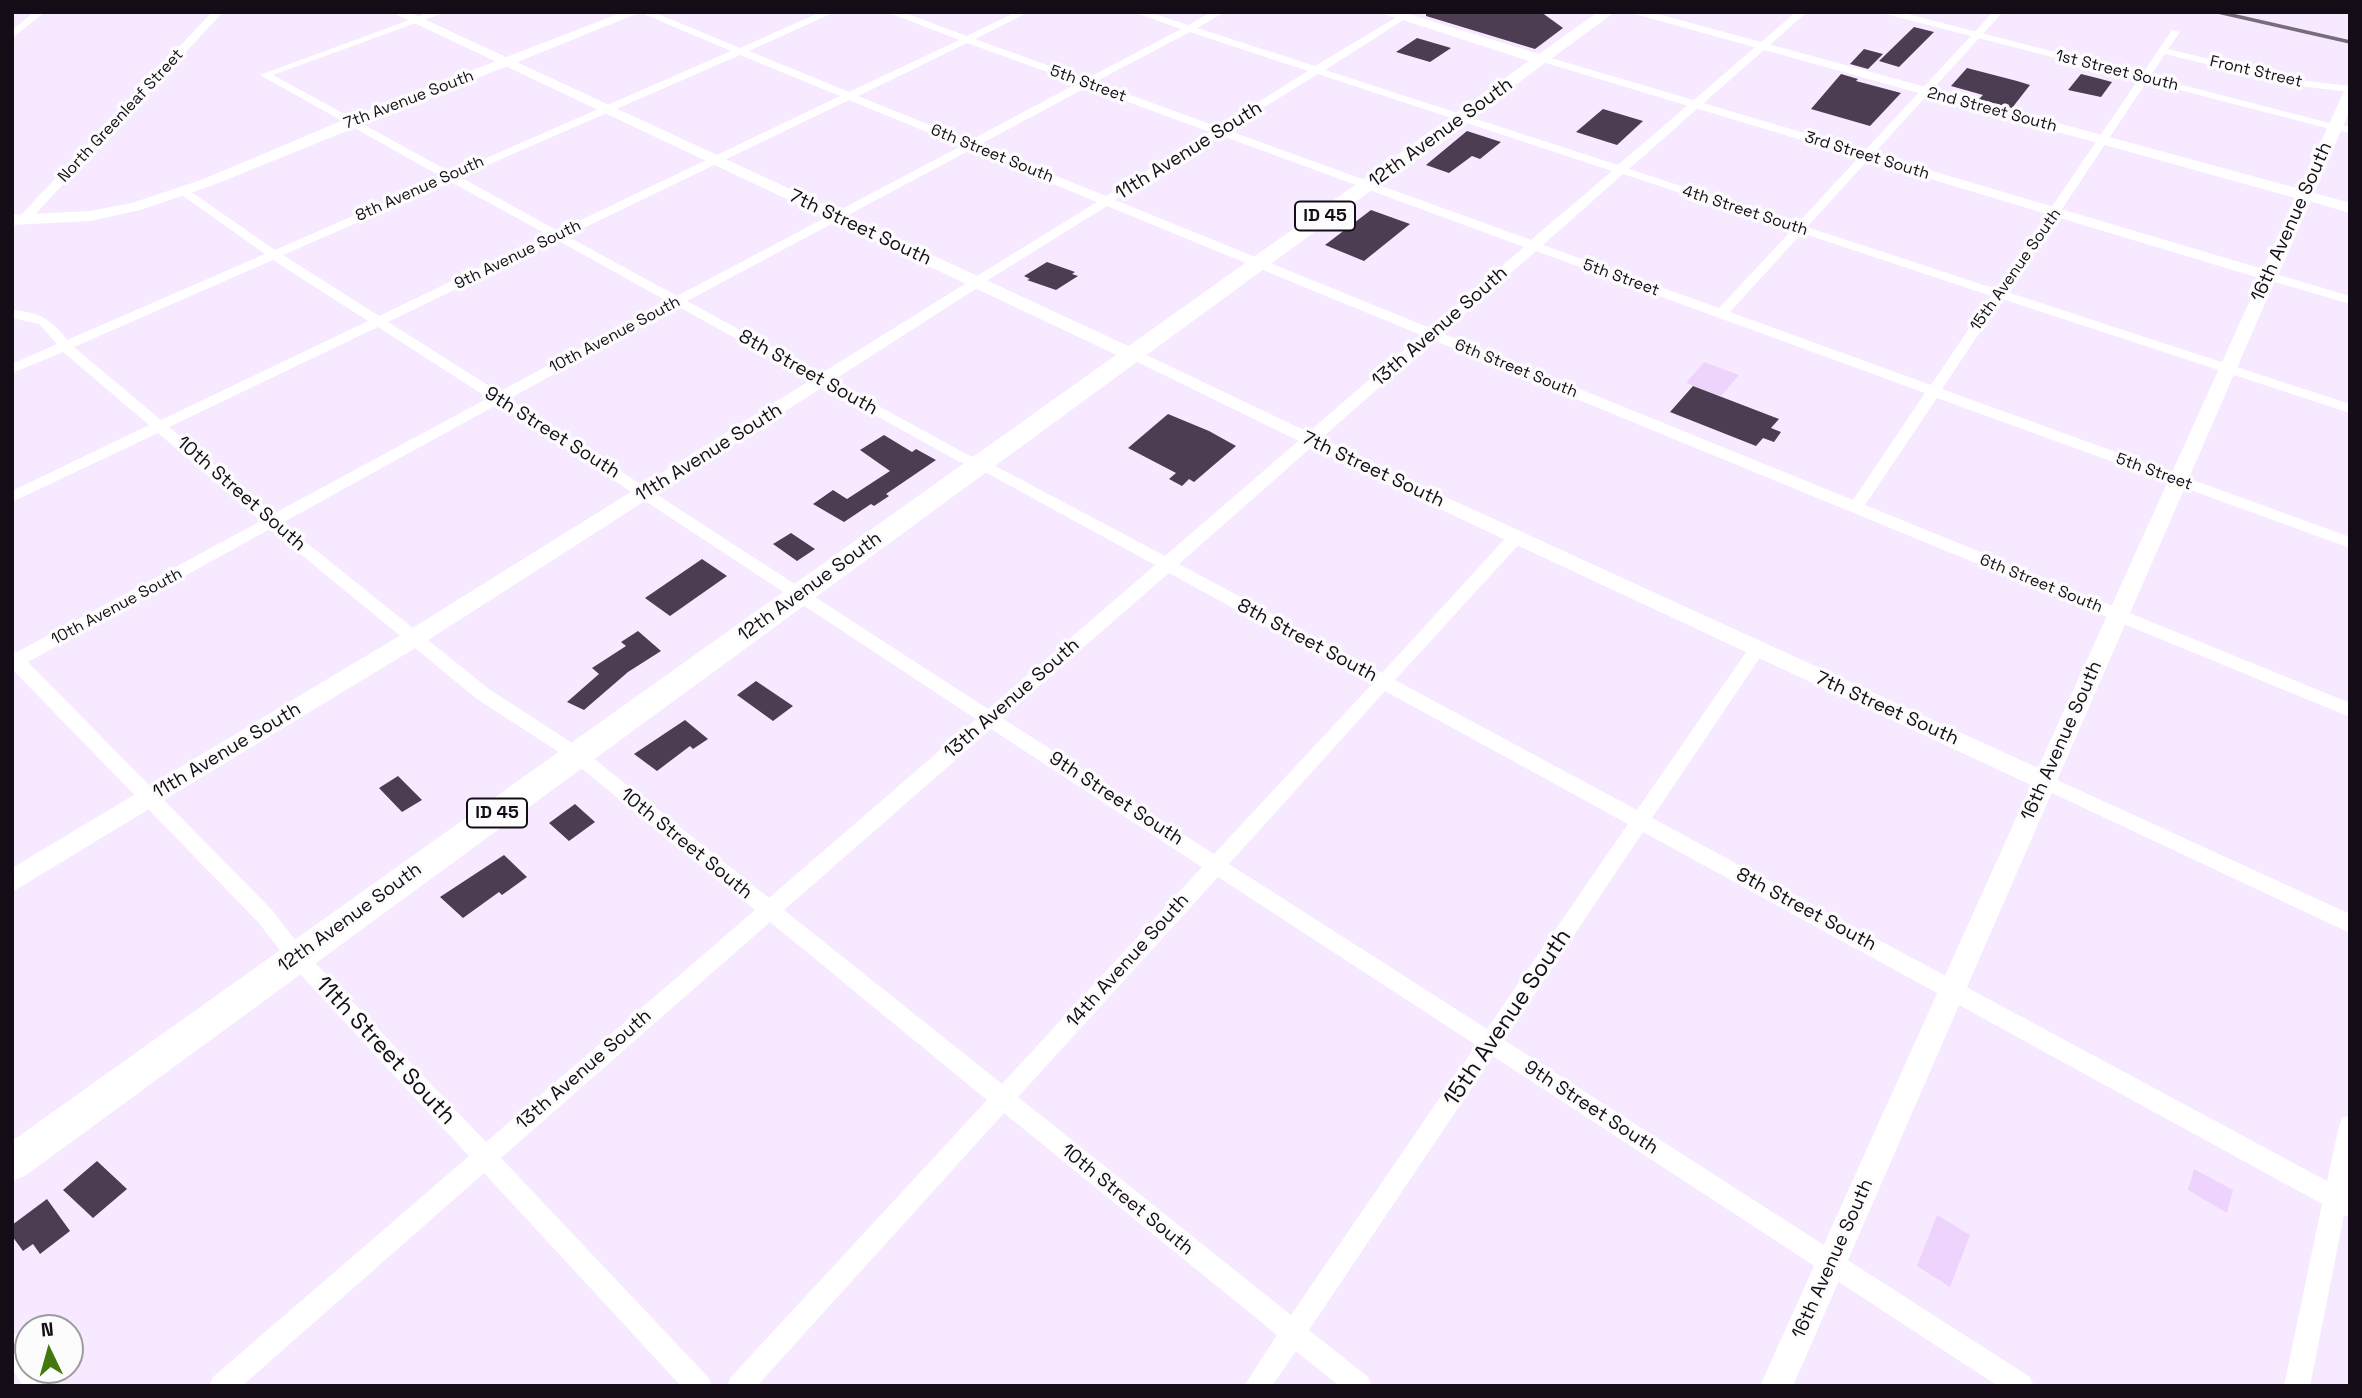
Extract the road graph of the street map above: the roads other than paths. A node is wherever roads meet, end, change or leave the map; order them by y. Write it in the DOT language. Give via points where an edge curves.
graph roads {
  1 [pos="40,12"];
  2 [pos="218,12"];
  3 [pos="398,12"];
  4 [pos="441,12"];
  5 [pos="635,12"];
  6 [pos="644,12"];
  7 [pos="830,12"];
  8 [pos="892,12"];
  9 [pos="1024,12"];
  10 [pos="1139,12"];
  11 [pos="1220,12"];
  12 [pos="1385,12"];
  13 [pos="1608,12"];
  14 [pos="1635,12"];
  15 [pos="1802,12"];
  16 [pos="1884,12"];
  17 [pos="1998,12"];
  18 [pos="1406,15"];
  19 [pos="417,21"];
  20 [pos="1189,29"];
  21 [pos="2175,32"];
  22 [pos="12,35"];
  23 [pos="1976,36"];
  24 [pos="967,39"];
  25 [pos="1762,47"];
  26 [pos="739,51"];
  27 [pos="2163,51"];
  28 [pos="1543,60"];
  29 [pos="505,63"];
  30 [pos="1319,71"];
  31 [pos="2145,78"];
  32 [pos="1087,83"];
  33 [pos="1924,91"];
  34 [pos="2349,92"];
  35 [pos="848,96"];
  36 [pos="1695,105"];
  37 [pos="603,109"];
  38 [pos="1462,117"];
  39 [pos="351,122"];
  40 [pos="2342,128"];
  41 [pos="1220,132"];
  42 [pos="2104,140"];
  43 [pos="970,145"];
  44 [pos="1864,155"];
  45 [pos="713,160"];
  46 [pos="1620,170"];
  47 [pos="450,177"];
  48 [pos="1369,185"];
  49 [pos="183,191"];
  50 [pos="2304,195"];
  51 [pos="1107,201"];
  52 [pos="2350,208"];
  53 [pos="2056,212"];
  54 [pos="835,217"];
  55 [pos="18,219"];
  56 [pos="1799,229"];
  57 [pos="558,236"];
  58 [pos="1533,246"];
  59 [pos="273,254"];
  60 [pos="1259,263"];
  61 [pos="2269,276"];
  62 [pos="976,282"];
  63 [pos="1998,294"];
  64 [pos="2350,300"];
  65 [pos="677,301"];
  66 [pos="12,314"];
  67 [pos="1721,314"];
  68 [pos="378,322"];
  69 [pos="1431,334"];
  70 [pos="65,346"];
  71 [pos="1132,355"];
  72 [pos="12,369"];
  73 [pos="2227,369"];
  74 [pos="823,381"];
  75 [pos="1933,391"];
  76 [pos="498,398"];
  77 [pos="2350,409"];
  78 [pos="162,426"];
  79 [pos="1310,441"];
  80 [pos="981,464"];
  81 [pos="2178,481"];
  82 [pos="646,493"];
  83 [pos="12,497"];
  84 [pos="1856,507"];
  85 [pos="273,523"];
  86 [pos="1516,537"];
  87 [pos="2350,543"];
  88 [pos="1167,564"];
  89 [pos="799,595"];
  90 [pos="2119,615"];
  91 [pos="414,638"];
  92 [pos="1757,649"];
  93 [pos="14,660"];
  94 [pos="1384,682"];
  95 [pos="2350,710"];
  96 [pos="990,718"];
  97 [pos="577,755"];
  98 [pos="2044,781"];
  99 [pos="147,799"];
  100 [pos="1641,822"];
  101 [pos="1216,864"];
  102 [pos="12,881"];
  103 [pos="767,909"];
  104 [pos="2350,923"];
  105 [pos="296,956"];
  106 [pos="1953,989"];
  107 [pos="1490,1043"];
  108 [pos="1003,1099"];
  109 [pos="2350,1126"];
  110 [pos="485,1157"];
  111 [pos="12,1163"];
  112 [pos="2342,1202"];
  113 [pos="1832,1264"];
  114 [pos="1293,1333"];
  115 [pos="12,1345"];
  116 [pos="38,1386"];
  117 [pos="222,1386"];
  118 [pos="699,1386"];
  119 [pos="740,1386"];
  120 [pos="1257,1386"];
  121 [pos="1359,1386"];
  122 [pos="1776,1386"];
  123 [pos="2021,1386"];
  124 [pos="2297,1386"];
  1 -- 22 [label="street"];
  2 -- 55 [label="street, North Greenleaf Street"];
  3 -- 19 [label="main road, 7th Street South"];
  4 -- 19 [label="street"];
  5 -- 29 [label="street, 7th Avenue South"];
  6 -- 26 [label="street, 6th Street South"];
  7 -- 26 [label="street, 8th Avenue South"];
  8 -- 24 [label="street, 5th Street"];
  9 -- 24 [label="street, 9th Avenue South"];
  10 -- 20 [label="street, 4th Street South"];
  11 -- 20 [label="street, 10th Avenue South"];
  12 -- 18 [label="main road, 3rd Street South"];
  13 -- 28 [label="main road, 12th Avenue South"];
  14 -- 25 [label="main road, 2nd Street South"];
  15 -- 25 [label="street, 13th Avenue South"];
  16 -- 23 [label="street, 1st Street South"];
  17 -- 23 [label="street"];
  18 -- 28 [label="main road, 3rd Street South"];
  18 -- 30 [label="street, 11th Avenue South"];
  19 -- 29 [label="main road, 7th Street South"];
  19 -- 39 [label="street, 8th Street South" via="265,75"];
  20 -- 30 [label="street, 4th Street South"];
  20 -- 32 [label="street, 10th Avenue South"];
  21 -- 27 [label="street, 15th Avenue South"];
  23 -- 31 [label="street, 1st Street South"];
  23 -- 33 [label="street"];
  24 -- 32 [label="street, 5th Street"];
  24 -- 35 [label="street, 9th Avenue South"];
  25 -- 33 [label="main road, 2nd Street South"];
  25 -- 36 [label="street, 13th Avenue South"];
  26 -- 35 [label="street, 6th Street South"];
  26 -- 37 [label="street, 8th Avenue South"];
  27 -- 31 [label="street, 15th Avenue South"];
  27 -- 34 [label="street, Front Street"];
  28 -- 36 [label="main road, 3rd Street South"];
  28 -- 38 [label="main road, 12th Avenue South / ID 45"];
  29 -- 37 [label="main road, 7th Street South"];
  29 -- 39 [label="street, 7th Avenue South"];
  30 -- 38 [label="street, 4th Street South"];
  30 -- 41 [label="street, 11th Avenue South"];
  31 -- 40 [label="street, 1st Street South"];
  31 -- 42 [label="street, 15th Avenue South"];
  32 -- 41 [label="street, 5th Street"];
  32 -- 43 [label="street, 10th Avenue South"];
  33 -- 42 [label="main road, 2nd Street South"];
  33 -- 44 [label="street"];
  34 -- 40 [label="main road, 16th Avenue South"];
  35 -- 43 [label="street, 6th Street South"];
  35 -- 45 [label="street, 9th Avenue South"];
  36 -- 44 [label="main road, 3rd Street South"];
  36 -- 46 [label="street, 13th Avenue South"];
  37 -- 45 [label="main road, 7th Street South"];
  37 -- 47 [label="street, 8th Avenue South"];
  38 -- 46 [label="street, 4th Street South"];
  38 -- 48 [label="main road, 12th Avenue South / ID 45"];
  39 -- 47 [label="street, 8th Street South"];
  39 -- 49 [label="street, 7th Avenue South"];
  40 -- 50 [label="main road, 16th Avenue South"];
  41 -- 48 [label="street, 5th Street"];
  41 -- 51 [label="street, 11th Avenue South"];
  42 -- 50 [label="main road, 2nd Street South"];
  42 -- 53 [label="street, 15th Avenue South"];
  43 -- 51 [label="street, 6th Street South"];
  43 -- 54 [label="street, 10th Avenue South"];
  44 -- 53 [label="main road, 3rd Street South"];
  44 -- 56 [label="street"];
  45 -- 54 [label="main road, 7th Street South"];
  45 -- 57 [label="street, 9th Avenue South"];
  46 -- 56 [label="street, 4th Street South"];
  46 -- 58 [label="street, 13th Avenue South"];
  47 -- 57 [label="street, 8th Street South"];
  47 -- 59 [label="street, 8th Avenue South"];
  48 -- 58 [label="street, 5th Street"];
  48 -- 60 [label="main road, 12th Avenue South / ID 45"];
  49 -- 55 [label="street, 7th Avenue South" via="90,216"];
  49 -- 59 [label="street, 9th Street South"];
  50 -- 52 [label="street, 2nd Street South"];
  50 -- 61 [label="main road, 16th Avenue South"];
  51 -- 60 [label="street, 6th Street South"];
  51 -- 62 [label="street, 11th Avenue South"];
  53 -- 61 [label="main road, 3rd Street South"];
  53 -- 63 [label="street, 15th Avenue South"];
  54 -- 62 [label="main road, 7th Street South"];
  54 -- 65 [label="street, 10th Avenue South"];
  56 -- 63 [label="street, 4th Street South"];
  56 -- 67 [label="street"];
  57 -- 65 [label="street, 8th Street South"];
  57 -- 68 [label="street, 9th Avenue South"];
  58 -- 67 [label="street, 5th Street"];
  58 -- 69 [label="street, 13th Avenue South"];
  59 -- 68 [label="street, 9th Street South"];
  59 -- 70 [label="street, 8th Avenue South"];
  60 -- 69 [label="street, 6th Street South"];
  60 -- 71 [label="main road, 12th Avenue South / ID 45"];
  61 -- 64 [label="street, 3rd Street South"];
  61 -- 73 [label="street, 16th Avenue South"];
  62 -- 71 [label="main road, 7th Street South"];
  62 -- 74 [label="street, 11th Avenue South"];
  63 -- 73 [label="street, 4th Street South"];
  63 -- 75 [label="street, 15th Avenue South"];
  65 -- 74 [label="street, 8th Street South"];
  65 -- 76 [label="street, 10th Avenue South"];
  66 -- 70 [label="street, 10th Street South" via="31,314 47,321"];
  67 -- 75 [label="street, 5th Street"];
  68 -- 76 [label="street, 9th Street South"];
  68 -- 78 [label="street, 9th Avenue South"];
  69 -- 79 [label="street, 13th Avenue South"];
  69 -- 84 [label="street, 6th Street South"];
  70 -- 72 [label="street, 8th Avenue South"];
  70 -- 78 [label="street, 10th Street South"];
  71 -- 79 [label="street, 7th Street South"];
  71 -- 80 [label="main road, 12th Avenue South / ID 45"];
  73 -- 77 [label="street, 4th Street South"];
  73 -- 81 [label="street, 16th Avenue South"];
  74 -- 80 [label="street, 8th Street South"];
  74 -- 82 [label="street, 11th Avenue South"];
  75 -- 81 [label="street, 5th Street"];
  75 -- 84 [label="street, 15th Avenue South"];
  76 -- 82 [label="street, 9th Street South"];
  76 -- 85 [label="street, 10th Avenue South"];
  78 -- 83 [label="street, 9th Avenue South"];
  78 -- 85 [label="street, 10th Street South"];
  79 -- 86 [label="street, 7th Street South"];
  79 -- 88 [label="street, 13th Avenue South"];
  80 -- 88 [label="street, 8th Street South"];
  80 -- 89 [label="main road, 12th Avenue South / ID 45"];
  81 -- 87 [label="street, 5th Street"];
  81 -- 90 [label="street, 16th Avenue South"];
  82 -- 89 [label="street, 9th Street South"];
  82 -- 91 [label="street, 11th Avenue South"];
  84 -- 90 [label="street, 6th Street South"];
  85 -- 91 [label="street, 10th Street South"];
  85 -- 93 [label="street, 10th Avenue South"];
  86 -- 92 [label="street, 7th Street South"];
  86 -- 94 [label="street, 14th Avenue South"];
  88 -- 94 [label="street, 8th Street South"];
  88 -- 96 [label="street, 13th Avenue South"];
  89 -- 96 [label="street, 9th Street South"];
  89 -- 97 [label="main road, 12th Avenue South / ID 45"];
  90 -- 95 [label="street, 6th Street South"];
  90 -- 98 [label="street, 16th Avenue South"];
  91 -- 97 [label="street, 10th Street South" via="483,694"];
  91 -- 99 [label="street, 11th Avenue South"];
  92 -- 98 [label="street, 7th Street South"];
  92 -- 100 [label="street, 15th Avenue South"];
  93 -- 99 [label="street, 11th Street South"];
  94 -- 100 [label="street, 8th Street South"];
  94 -- 101 [label="street, 14th Avenue South"];
  96 -- 101 [label="street, 9th Street South"];
  96 -- 103 [label="street, 13th Avenue South"];
  97 -- 103 [label="street, 10th Street South"];
  97 -- 105 [label="main road, 12th Avenue South / ID 45"];
  98 -- 104 [label="street, 7th Street South"];
  98 -- 106 [label="street, 16th Avenue South"];
  99 -- 102 [label="street, 11th Avenue South"];
  99 -- 105 [label="street, 11th Street South" via="265,916"];
  100 -- 106 [label="street, 8th Street South"];
  100 -- 107 [label="street, 15th Avenue South"];
  101 -- 107 [label="street, 9th Street South"];
  101 -- 108 [label="street, 14th Avenue South"];
  103 -- 108 [label="street, 10th Street South"];
  103 -- 110 [label="street, 13th Avenue South"];
  105 -- 110 [label="street, 11th Street South"];
  105 -- 111 [label="main road, 12th Avenue South / ID 45"];
  106 -- 112 [label="street, 8th Street South"];
  106 -- 113 [label="street, 16th Avenue South"];
  107 -- 113 [label="street, 9th Street South"];
  107 -- 114 [label="street, 15th Avenue South"];
  108 -- 114 [label="street, 10th Street South"];
  108 -- 119 [label="street, 14th Avenue South"];
  109 -- 112 [label="street"];
  110 -- 117 [label="street, 13th Avenue South"];
  110 -- 118 [label="street, 11th Street South"];
  112 -- 124 [label="street"];
  113 -- 122 [label="street, 16th Avenue South"];
  113 -- 123 [label="street, 9th Street South"];
  114 -- 120 [label="street, 15th Avenue South"];
  114 -- 121 [label="street, 10th Street South"];
  115 -- 116 [label="street"];
}
